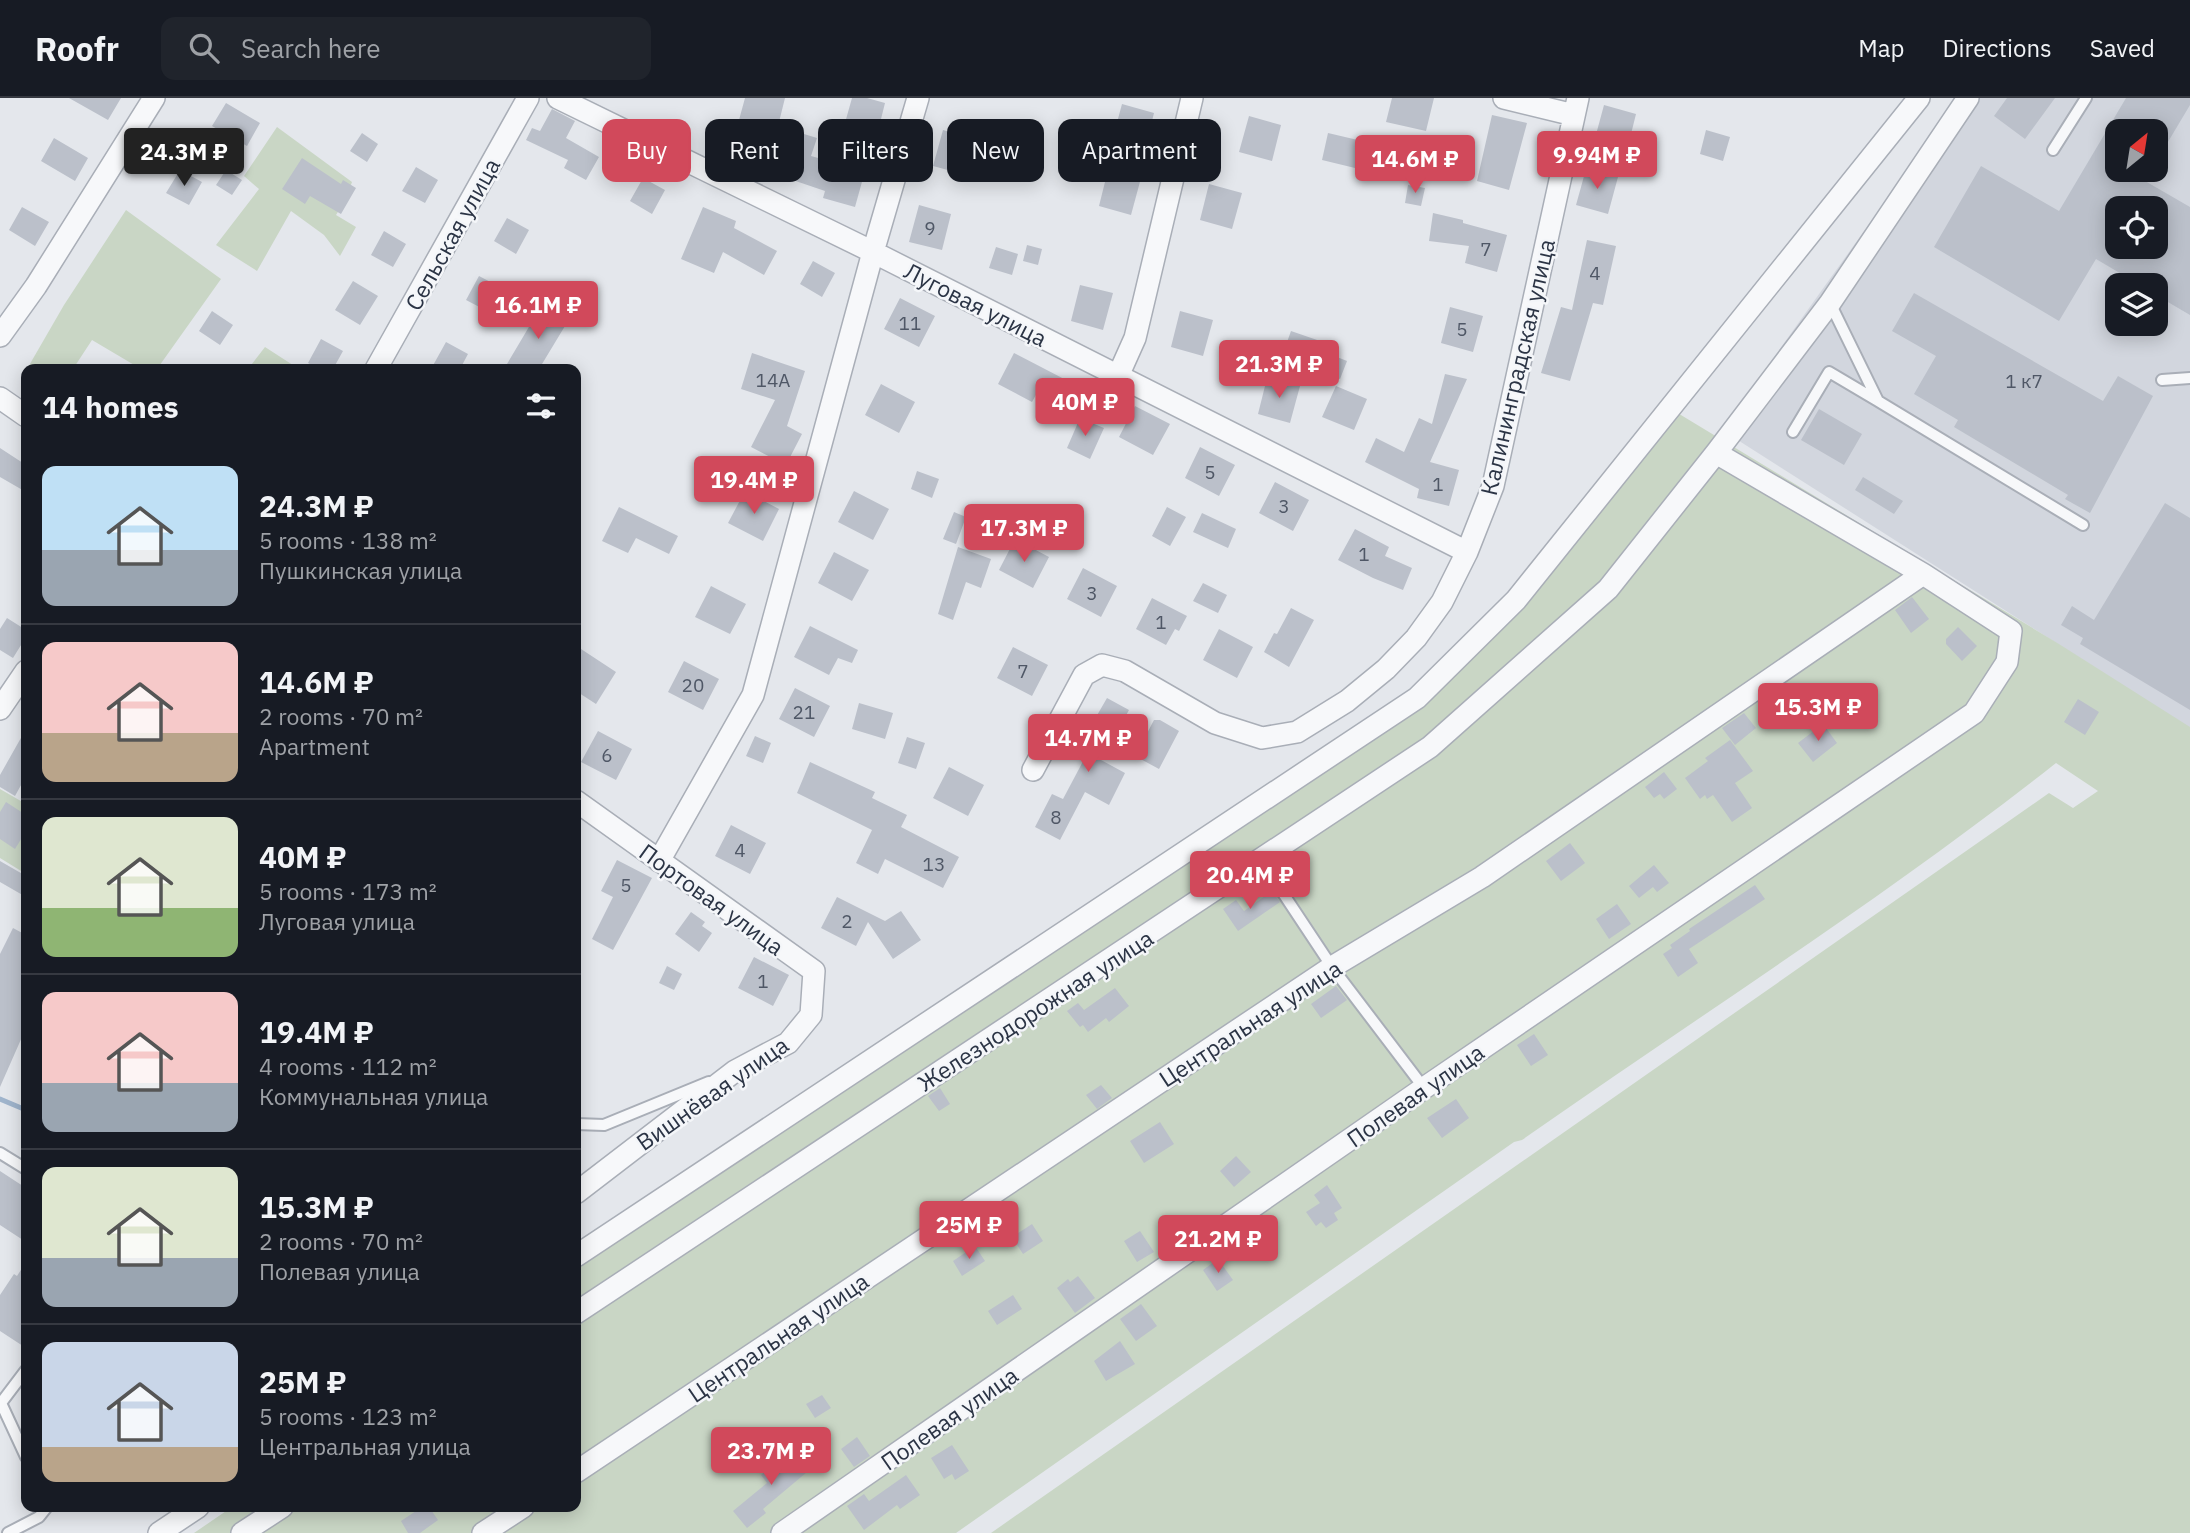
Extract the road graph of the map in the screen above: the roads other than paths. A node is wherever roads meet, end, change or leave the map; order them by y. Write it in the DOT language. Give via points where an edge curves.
graph roads {
  1 [pos="154,98"];
  2 [pos="528,98"];
  3 [pos="558,98"];
  4 [pos="918,98"];
  5 [pos="1192,98"];
  6 [pos="1504,98"];
  7 [pos="1919,98"];
  8 [pos="1968,98"];
  9 [pos="2086,98"];
  10 [pos="1576,107"];
  11 [pos="2053,150"];
  12 [pos="873,252"];
  13 [pos="1830,303"];
  14 [pos="0,336"];
  15 [pos="379,364"];
  16 [pos="1118,376"];
  17 [pos="2190,378"];
  18 [pos="2162,380"];
  19 [pos="0,398"];
  20 [pos="1878,401"];
  21 [pos="21,413"];
  22 [pos="1793,432"];
  23 [pos="1716,453"];
  24 [pos="2083,525"];
  25 [pos="1467,552"];
  26 [pos="1923,574"];
  27 [pos="21,678"];
  28 [pos="0,709"];
  29 [pos="1033,770"];
  30 [pos="581,805"];
  31 [pos="1261,860"];
  32 [pos="659,861"];
  33 [pos="1332,967"];
  34 [pos="811,1015"];
  35 [pos="734,1072"];
  36 [pos="1424,1088"];
  37 [pos="581,1124"];
  38 [pos="0,1153"];
  39 [pos="21,1166"];
  40 [pos="581,1189"];
  41 [pos="581,1253"];
  42 [pos="581,1310"];
  43 [pos="21,1377"];
  44 [pos="21,1446"];
  45 [pos="581,1469"];
  46 [pos="43,1512"];
  47 [pos="190,1512"];
  48 [pos="274,1512"];
  49 [pos="516,1512"];
  50 [pos="8,1533"];
  51 [pos="159,1533"];
  52 [pos="242,1533"];
  53 [pos="484,1533"];
  54 [pos="782,1533"];
  1 -- 14 [label="street"];
  2 -- 15 [label="street, Сельская улица"];
  3 -- 12 [label="street, Луговая улица"];
  4 -- 12 [label="street"];
  5 -- 16 [label="street" via="1135,338"];
  6 -- 10 [label="street"];
  7 -- 41 [label="street" via="1516,600 1417,698"];
  8 -- 13 [label="street, Железнодорожная улица"];
  9 -- 11 [label="lane"];
  10 -- 25 [label="street, Калининградская улица" via="1493,486"];
  12 -- 16 [label="street, Луговая улица"];
  12 -- 32 [label="street" via="753,695"];
  13 -- 20 [label="lane"];
  13 -- 23 [label="street, Железнодорожная улица"];
  16 -- 25 [label="street, Луговая улица"];
  17 -- 18 [label="lane"];
  19 -- 21 [label="street"];
  20 -- 22 [label="lane" via="1829,372"];
  20 -- 24 [label="lane"];
  23 -- 26 [label="street"];
  23 -- 31 [label="street, Железнодорожная улица" via="1608,589 1516,673 1430,747"];
  25 -- 29 [label="street, Калининградская улица" via="1442,602 1416,638 1348,701 1297,732 1262,738 1215,723 1125,671 1102,665 1084,675"];
  26 -- 33 [label="street, Центральная улица" via="1482,877"];
  26 -- 36 [label="street, Полевая улица" via="2011,631 2007,662 1974,713"];
  27 -- 28 [label="street"];
  30 -- 32 [label="street, Портовая улица"];
  31 -- 33 [label="lane"];
  31 -- 42 [label="street, Железнодорожная улица"];
  32 -- 34 [label="street, Портовая улица" via="814,971"];
  33 -- 36 [label="lane"];
  33 -- 45 [label="street, Центральная улица"];
  34 -- 35 [label="street, Вишнёвая улица" via="788,1043"];
  35 -- 37 [label="lane" via="604,1125"];
  35 -- 40 [label="street, Вишнёвая улица"];
  36 -- 54 [label="street, Полевая улица"];
  38 -- 39 [label="lane"];
  43 -- 44 [label="lane" via="1,1403"];
  46 -- 50 [label="lane"];
  47 -- 51 [label="street"];
  48 -- 52 [label="street"];
  49 -- 53 [label="street"];
}
